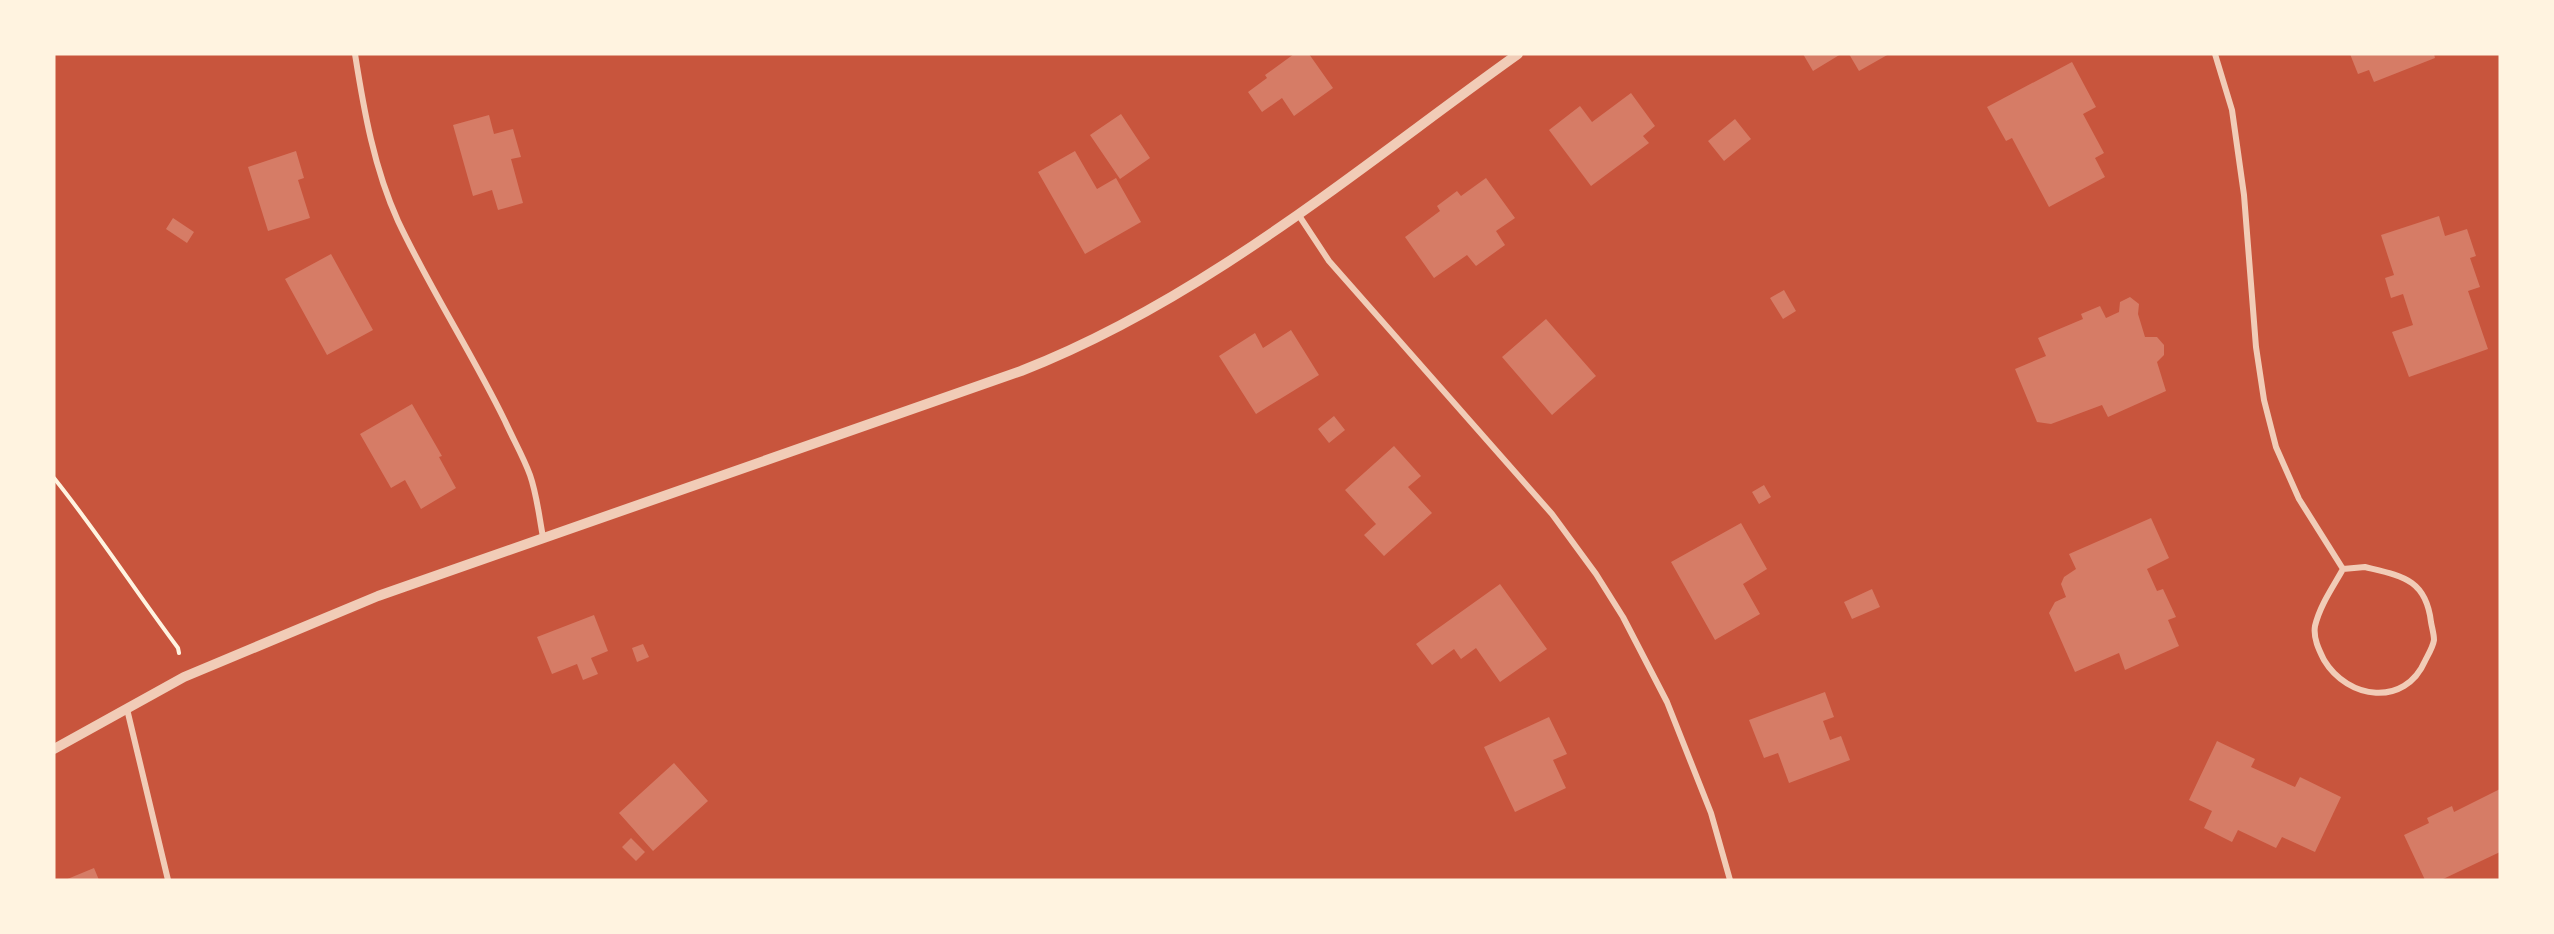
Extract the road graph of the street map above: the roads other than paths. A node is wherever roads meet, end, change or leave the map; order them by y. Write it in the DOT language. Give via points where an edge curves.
graph roads {
  1 [pos="355,54"];
  2 [pos="1518,54"];
  3 [pos="2215,54"];
  4 [pos="1298,214"];
  5 [pos="543,537"];
  6 [pos="2343,569"];
  7 [pos="127,709"];
  8 [pos="54,749"];
  9 [pos="168,880"];
  10 [pos="1730,880"];
  1 -- 5 [label="street" via="379,171 422,269 525,463"];
  2 -- 4 [label="street"];
  3 -- 6 [label="street" via="2232,111 2244,195 2264,400 2276,447 2299,499"];
  4 -- 5 [label="street" via="1156,306 1056,357"];
  4 -- 10 [label="street" via="1329,261 1552,514 1596,574 1667,702 1711,813"];
  5 -- 7 [label="street" via="378,596 184,677"];
  6 -- 6 [label="street" via="2324,600 2315,628 2317,648 2331,672 2351,686 2373,694 2401,689 2419,674 2434,642 2429,604 2415,584 2394,574 2365,567"];
  7 -- 8 [label="street"];
  7 -- 9 [label="street"];
}
